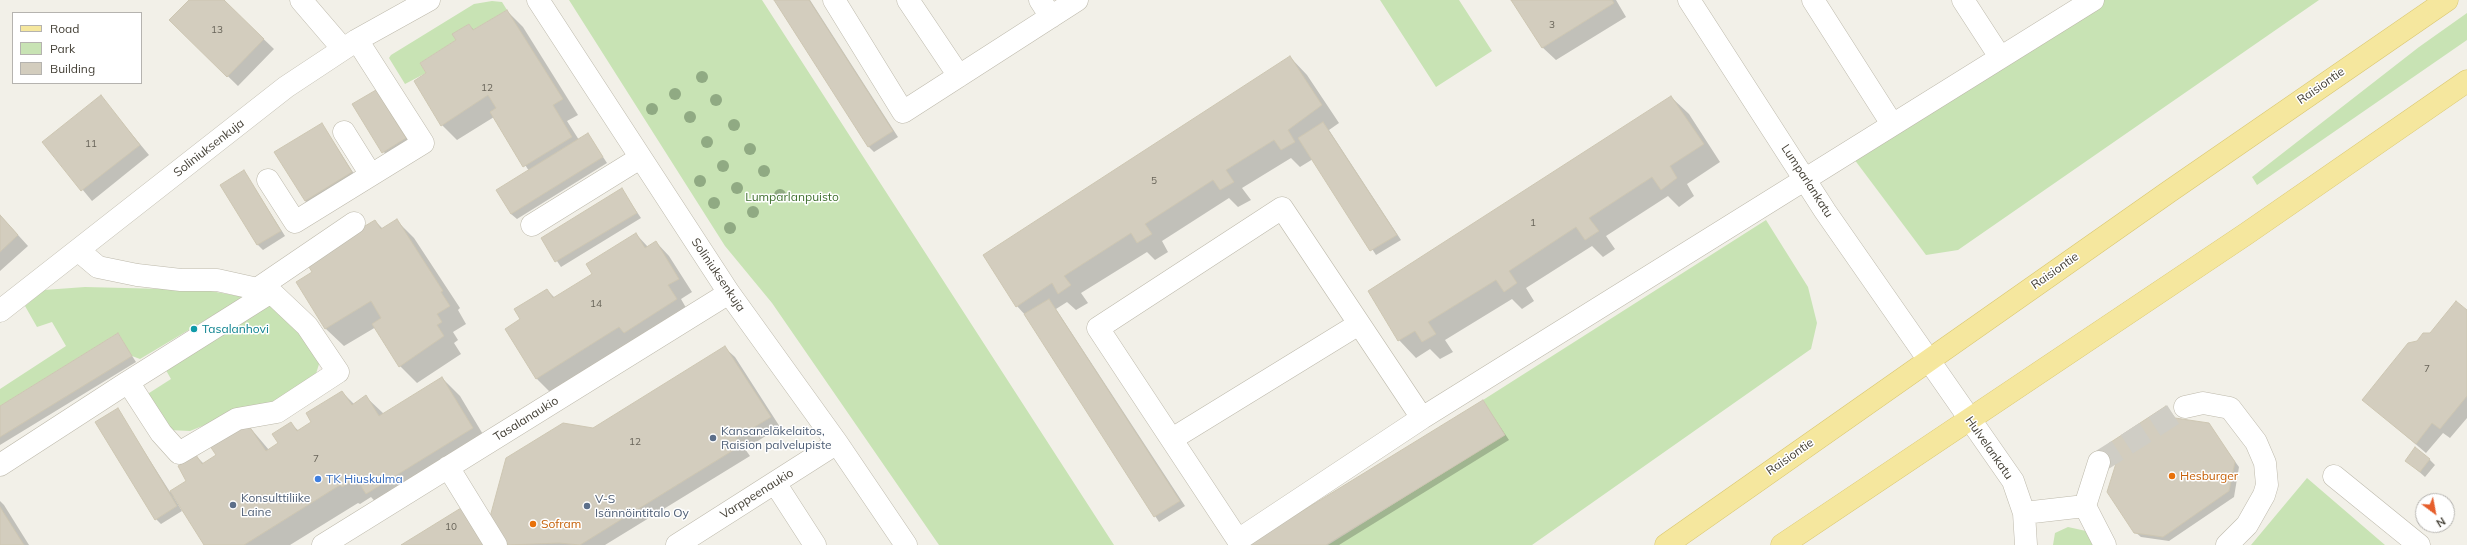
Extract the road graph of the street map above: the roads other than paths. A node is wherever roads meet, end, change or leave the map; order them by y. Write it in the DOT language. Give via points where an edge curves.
graph roads {
  1 [pos="301,0"];
  2 [pos="429,0"];
  3 [pos="538,0"];
  4 [pos="834,0"];
  5 [pos="908,0"];
  6 [pos="1077,0"];
  7 [pos="1688,0"];
  8 [pos="1813,0"];
  9 [pos="1963,0"];
  10 [pos="2093,0"];
  11 [pos="2447,0"];
  12 [pos="1045,8"];
  13 [pos="350,44"];
  14 [pos="2000,57"];
  15 [pos="959,76"];
  16 [pos="2467,81"];
  17 [pos="1892,124"];
  18 [pos="344,132"];
  19 [pos="640,158"];
  20 [pos="371,175"];
  21 [pos="1805,179"];
  22 [pos="268,180"];
  23 [pos="354,223"];
  24 [pos="532,225"];
  25 [pos="79,251"];
  26 [pos="727,289"];
  27 [pos="264,291"];
  28 [pos="0,311"];
  29 [pos="1359,324"];
  30 [pos="620,350"];
  31 [pos="1929,360"];
  32 [pos="128,382"];
  33 [pos="2185,407"];
  34 [pos="1422,418"];
  35 [pos="1970,419"];
  36 [pos="1172,439"];
  37 [pos="837,443"];
  38 [pos="2099,462"];
  39 [pos="0,465"];
  40 [pos="448,467"];
  41 [pos="2334,476"];
  42 [pos="775,483"];
  43 [pos="2085,506"];
  44 [pos="2024,513"];
  45 [pos="323,545"];
  46 [pos="496,545"];
  47 [pos="677,545"];
  48 [pos="815,545"];
  49 [pos="906,545"];
  50 [pos="1666,545"];
  51 [pos="1782,545"];
  52 [pos="2026,545"];
  53 [pos="2105,545"];
  54 [pos="2227,545"];
  55 [pos="2419,545"];
  1 -- 13 [label="street"];
  2 -- 13 [label="street, Soliniuksenkuja"];
  3 -- 19 [label="street, Soliniuksenkuja"];
  4 -- 15 [label="street" via="903,112"];
  5 -- 15 [label="street"];
  6 -- 12 [label="street"];
  7 -- 21 [label="street, Lumparlankatu"];
  8 -- 17 [label="street"];
  9 -- 14 [label="street"];
  10 -- 14 [label="street"];
  11 -- 31 [label="main road, Raisiontie"];
  12 -- 15 [label="street"];
  13 -- 20 [label="street" via="423,143"];
  13 -- 25 [label="street, Soliniuksenkuja" via="286,87"];
  14 -- 17 [label="street"];
  16 -- 35 [label="main road" via="2246,234"];
  17 -- 21 [label="street"];
  18 -- 20 [label="street"];
  19 -- 24 [label="street"];
  19 -- 26 [label="street, Soliniuksenkuja"];
  20 -- 22 [label="street" via="295,222"];
  21 -- 31 [label="street, Lumparlankatu"];
  21 -- 34 [label="street"];
  23 -- 27 [label="street"];
  25 -- 27 [label="street" via="98,267 106,269 173,279 217,280"];
  25 -- 28 [label="street, Soliniuksenkuja"];
  26 -- 30 [label="street"];
  26 -- 37 [label="street, Soliniuksenkuja"];
  26 -- 40 [label="street, Tasalanaukio"];
  27 -- 32 [label="street"];
  27 -- 32 [label="street" via="307,326 338,372 277,412 237,419 179,453 161,433"];
  29 -- 34 [label="street"];
  29 -- 36 [label="street"];
  29 -- 36 [label="street" via="1282,208 1098,328"];
  31 -- 35 [label="street, Hulvelankatu"];
  31 -- 50 [label="main road, Raisiontie"];
  32 -- 39 [label="street"];
  33 -- 54 [label="street" via="2203,403 2230,408 2256,442 2265,463 2267,485 2264,495 2247,526"];
  34 -- 36 [label="street" via="1238,540"];
  35 -- 44 [label="street, Hulvelankatu" via="2013,481"];
  35 -- 51 [label="main road"];
  37 -- 42 [label="street, Varppeenaukio"];
  37 -- 49 [label="street, Soliniuksenkuja"];
  38 -- 43 [label="street"];
  40 -- 45 [label="street, Tasalanaukio"];
  40 -- 46 [label="street"];
  41 -- 55 [label="street"];
  42 -- 47 [label="street, Varppeenaukio"];
  42 -- 48 [label="street"];
  43 -- 44 [label="street"];
  43 -- 53 [label="street"];
  44 -- 52 [label="street, Hulvelankatu"];
}
